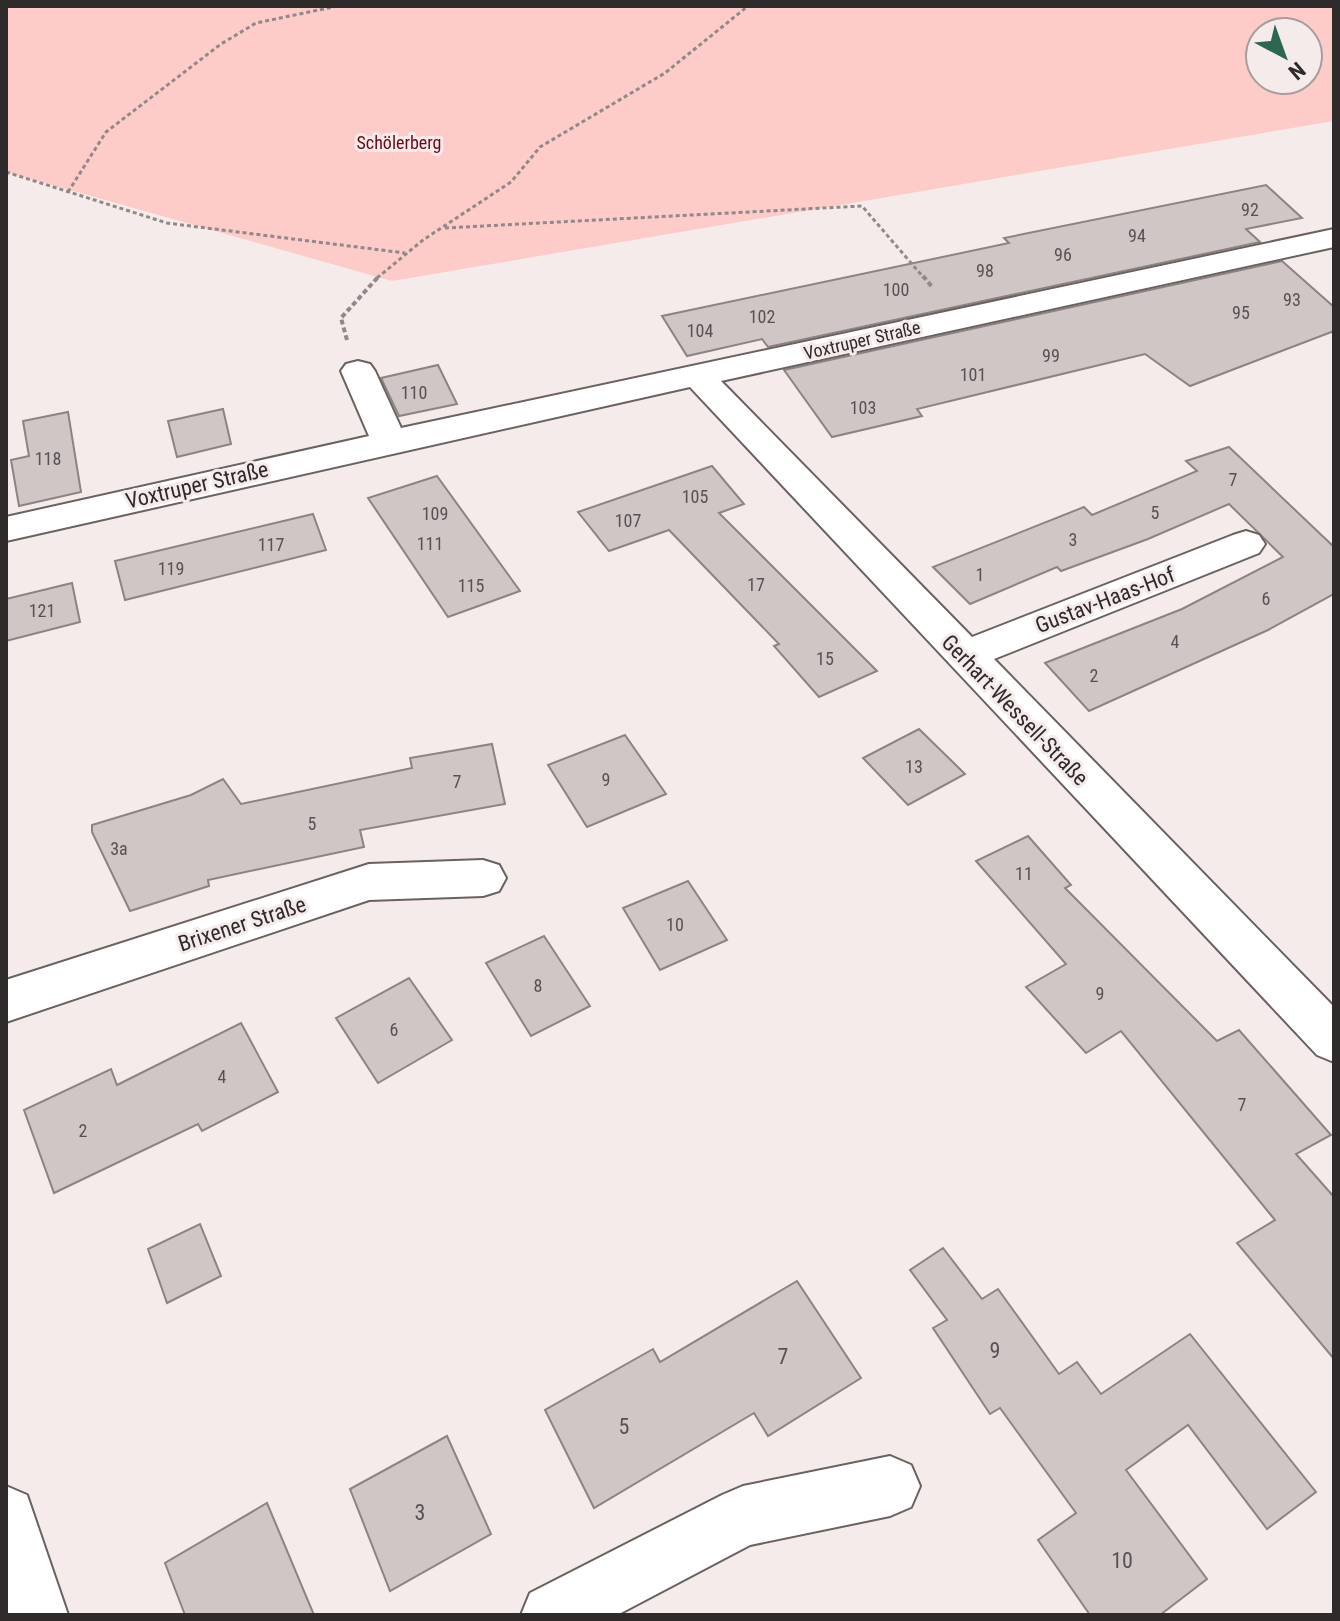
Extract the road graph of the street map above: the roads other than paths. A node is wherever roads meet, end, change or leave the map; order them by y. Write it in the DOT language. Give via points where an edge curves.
graph roads {
  1 [pos="1334,238"];
  2 [pos="358,371"];
  3 [pos="698,376"];
  4 [pos="389,442"];
  5 [pos="6,529"];
  6 [pos="1246,544"];
  7 [pos="963,656"];
  8 [pos="483,878"];
  9 [pos="6,1001"];
  10 [pos="1334,1040"];
  11 [pos="890,1486"];
  12 [pos="6,1516"];
  13 [pos="37,1615"];
  14 [pos="552,1615"];
  1 -- 3 [label="street, Voxtruper Straße"];
  2 -- 4 [label="street"];
  3 -- 4 [label="street, Voxtruper Straße"];
  3 -- 7 [label="street, Gerhart-Wessell-Straße"];
  4 -- 5 [label="street, Voxtruper Straße"];
  6 -- 7 [label="street, Gustav-Haas-Hof"];
  7 -- 10 [label="street, Gerhart-Wessell-Straße"];
  8 -- 9 [label="street, Brixener Straße" via="369,882"];
  11 -- 14 [label="street" via="743,1516"];
  12 -- 13 [label="street"];
}
